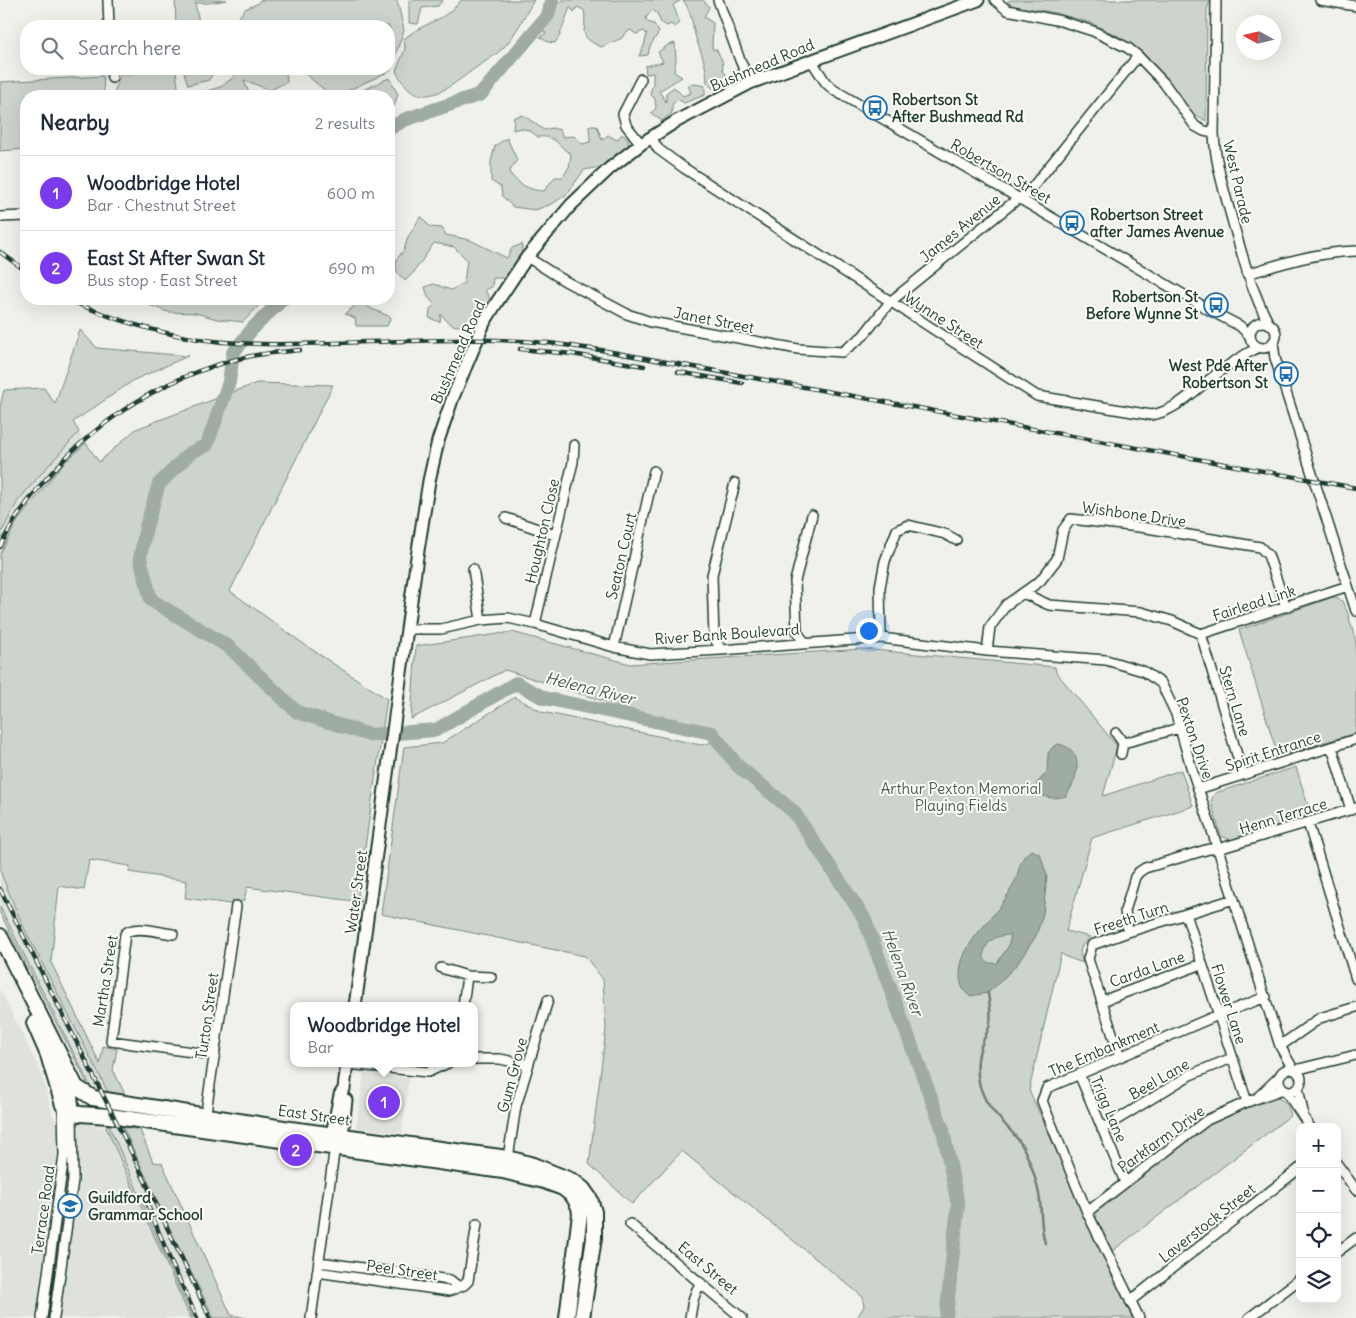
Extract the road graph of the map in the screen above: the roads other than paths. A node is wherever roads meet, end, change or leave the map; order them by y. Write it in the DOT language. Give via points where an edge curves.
graph roads {
  1 [pos="108,0"];
  2 [pos="718,0"];
  3 [pos="978,0"];
  4 [pos="995,0"];
  5 [pos="1216,0"];
  6 [pos="1320,0"];
  7 [pos="1356,6"];
  8 [pos="109,20"];
  9 [pos="1138,56"];
  10 [pos="811,60"];
  11 [pos="641,79"];
  12 [pos="750,83"];
  13 [pos="1214,133"];
  14 [pos="651,137"];
  15 [pos="641,144"];
  16 [pos="1020,198"];
  17 [pos="20,216"];
  18 [pos="0,217"];
  19 [pos="1356,251"];
  20 [pos="527,257"];
  21 [pos="1247,274"];
  22 [pos="890,302"];
  23 [pos="1260,307"];
  24 [pos="1269,324"];
  25 [pos="1255,325"];
  26 [pos="1240,326"];
  27 [pos="1251,338"];
  28 [pos="1273,342"];
  29 [pos="1261,347"];
  30 [pos="1244,354"];
  31 [pos="1275,358"];
  32 [pos="574,445"];
  33 [pos="654,471"];
  34 [pos="735,483"];
  35 [pos="812,515"];
  36 [pos="506,518"];
  37 [pos="555,535"];
  38 [pos="956,540"];
  39 [pos="473,569"];
  40 [pos="1348,586"];
  41 [pos="1023,593"];
  42 [pos="1286,607"];
  43 [pos="1356,611"];
  44 [pos="481,620"];
  45 [pos="534,624"];
  46 [pos="407,629"];
  47 [pos="1200,634"];
  48 [pos="881,638"];
  49 [pos="805,643"];
  50 [pos="614,647"];
  51 [pos="721,650"];
  52 [pos="987,651"];
  53 [pos="1180,728"];
  54 [pos="1116,734"];
  55 [pos="1356,739"];
  56 [pos="1123,743"];
  57 [pos="1332,747"];
  58 [pos="1121,754"];
  59 [pos="1243,775"];
  60 [pos="386,782"];
  61 [pos="1198,789"];
  62 [pos="1354,809"];
  63 [pos="1308,823"];
  64 [pos="1218,849"];
  65 [pos="1234,898"];
  66 [pos="236,906"];
  67 [pos="1186,914"];
  68 [pos="1128,932"];
  69 [pos="173,934"];
  70 [pos="0,936"];
  71 [pos="0,952"];
  72 [pos="1202,964"];
  73 [pos="441,968"];
  74 [pos="467,976"];
  75 [pos="490,977"];
  76 [pos="1356,979"];
  77 [pos="1266,997"];
  78 [pos="548,1000"];
  79 [pos="1102,1001"];
  80 [pos="356,1002"];
  81 [pos="464,1002"];
  82 [pos="1356,1007"];
  83 [pos="1218,1015"];
  84 [pos="1280,1046"];
  85 [pos="215,1055"];
  86 [pos="1356,1055"];
  87 [pos="61,1057"];
  88 [pos="1120,1057"];
  89 [pos="1232,1058"];
  90 [pos="478,1059"];
  91 [pos="528,1065"];
  92 [pos="1319,1065"];
  93 [pos="347,1067"];
  94 [pos="372,1067"];
  95 [pos="439,1067"];
  96 [pos="405,1068"];
  97 [pos="1294,1069"];
  98 [pos="1079,1074"];
  99 [pos="1280,1075"];
  100 [pos="1299,1084"];
  101 [pos="1284,1090"];
  102 [pos="1257,1098"];
  103 [pos="1246,1102"];
  104 [pos="68,1109"];
  105 [pos="206,1115"];
  106 [pos="1305,1118"];
  107 [pos="1308,1123"];
  108 [pos="203,1129"];
  109 [pos="1102,1129"];
  110 [pos="337,1139"];
  111 [pos="508,1158"];
  112 [pos="1340,1168"];
  113 [pos="1296,1171"];
  114 [pos="1125,1182"];
  115 [pos="1356,1190"];
  116 [pos="1087,1212"];
  117 [pos="477,1224"];
  118 [pos="630,1224"];
  119 [pos="1356,1238"];
  120 [pos="1341,1249"];
  121 [pos="319,1262"];
  122 [pos="317,1272"];
  123 [pos="1296,1282"];
  124 [pos="701,1283"];
  125 [pos="459,1286"];
  126 [pos="1130,1300"];
  127 [pos="42,1318"];
  128 [pos="54,1318"];
  129 [pos="311,1318"];
  130 [pos="567,1318"];
  131 [pos="582,1318"];
  132 [pos="690,1318"];
  133 [pos="742,1318"];
  134 [pos="1140,1318"];
  135 [pos="1249,1318"];
  1 -- 8 [label="street"];
  2 -- 12 [label="street"];
  3 -- 10 [label="main road, Bushmead Road"];
  4 -- 9 [label="street" via="1007,10 1093,31"];
  5 -- 13 [label="street, West Parade"];
  6 -- 7 [label="street"];
  9 -- 13 [label="street" via="1195,126"];
  9 -- 16 [label="street, James Avenue" via="1027,194"];
  10 -- 12 [label="main road, Bushmead Road"];
  10 -- 16 [label="street, Robertson Street" via="834,90"];
  11 -- 15 [label="street" via="623,114 626,125"];
  12 -- 14 [label="main road, Bushmead Road" via="706,104"];
  13 -- 21 [label="street, West Parade" via="1215,154"];
  14 -- 15 [label="main road, Bushmead Road"];
  14 -- 22 [label="street, Wynne Street" via="658,149 684,168"];
  15 -- 20 [label="main road, Bushmead Road" via="585,191"];
  16 -- 22 [label="street, James Avenue"];
  16 -- 26 [label="street, Robertson Street"];
  17 -- 18 [label="street"];
  19 -- 21 [label="street" via="1306,257"];
  20 -- 22 [label="street, Janet Street" via="627,314 651,322 798,349 842,352 863,336"];
  20 -- 46 [label="main road, Bushmead Road" via="484,323 438,441 422,519"];
  21 -- 23 [label="street, West Parade"];
  22 -- 30 [label="street, Wynne Street" via="1037,396 1151,415 1176,406"];
  23 -- 24 [label="street, West Parade"];
  23 -- 25 [label="street"];
  24 -- 25 [label="street"];
  24 -- 28 [label="street" via="1275,330"];
  25 -- 26 [label="street, Robertson Street"];
  25 -- 27 [label="street"];
  26 -- 27 [label="street, Robertson Street"];
  27 -- 29 [label="street"];
  27 -- 30 [label="street, Wynne Street"];
  28 -- 29 [label="street"];
  28 -- 31 [label="street"];
  29 -- 30 [label="street, Wynne Street"];
  29 -- 31 [label="street"];
  31 -- 40 [label="street"];
  32 -- 37 [label="street, Houghton Close" via="573,462"];
  33 -- 50 [label="street, Seaton Court"];
  34 -- 51 [label="street" via="712,575 714,636"];
  35 -- 49 [label="street" via="795,581 797,632"];
  36 -- 37 [label="street"];
  37 -- 45 [label="street, Houghton Close"];
  38 -- 48 [label="street" via="908,525 896,530 880,587"];
  39 -- 44 [label="street"];
  40 -- 42 [label="street, Fairlead Link"];
  40 -- 43 [label="street"];
  41 -- 42 [label="street, Wishbone Drive" via="1040,581 1057,559 1063,530 1071,519 1260,547 1268,555"];
  41 -- 47 [label="street, Fairlead Link" via="1050,604 1141,612"];
  41 -- 52 [label="street, Wishbone Drive" via="1006,605 990,627"];
  42 -- 47 [label="street, Fairlead Link"];
  44 -- 45 [label="street, River Bank Boulevard" via="508,618"];
  44 -- 46 [label="street, River Bank Boulevard" via="441,629"];
  45 -- 50 [label="street, River Bank Boulevard"];
  46 -- 60 [label="main road, Bushmead Road"];
  47 -- 59 [label="street, Stern Lane"];
  48 -- 49 [label="street, River Bank Boulevard"];
  48 -- 52 [label="street, Pexton Drive"];
  49 -- 51 [label="street, River Bank Boulevard"];
  50 -- 51 [label="street, River Bank Boulevard" via="650,654"];
  52 -- 53 [label="street, Pexton Drive" via="1106,660 1143,671 1161,684"];
  53 -- 56 [label="street"];
  53 -- 61 [label="street, Pexton Drive"];
  54 -- 56 [label="street"];
  55 -- 57 [label="street, Spirit Entrance"];
  56 -- 58 [label="street"];
  57 -- 59 [label="street, Spirit Entrance"];
  57 -- 62 [label="street"];
  59 -- 61 [label="street, Spirit Entrance"];
  60 -- 80 [label="main road, Water Street"];
  61 -- 64 [label="street, Pexton Drive"];
  62 -- 63 [label="street, Henn Terrace"];
  63 -- 64 [label="street, Henn Terrace"];
  63 -- 76 [label="street"];
  64 -- 65 [label="street, Pexton Drive"];
  64 -- 68 [label="street, Henn Terrace" via="1209,848 1139,872 1125,911"];
  65 -- 67 [label="street, Freeth Turn"];
  65 -- 77 [label="street, Pexton Drive"];
  66 -- 85 [label="street, Turton Street"];
  67 -- 68 [label="street, Freeth Turn"];
  67 -- 72 [label="street, Flower Lane"];
  68 -- 79 [label="street, Freeth Turn" via="1092,945 1088,959"];
  69 -- 85 [label="street, Martha Street" via="136,929 128,931 124,939 111,1041"];
  70 -- 87 [label="highway, East Street"];
  71 -- 104 [label="highway" via="48,1055"];
  72 -- 79 [label="street, Carda Lane"];
  72 -- 83 [label="street, Flower Lane"];
  73 -- 74 [label="street"];
  74 -- 75 [label="street"];
  74 -- 81 [label="street"];
  77 -- 83 [label="street, The Embankment"];
  77 -- 84 [label="street, Pexton Drive"];
  78 -- 91 [label="street, Gum Grove"];
  79 -- 88 [label="street, Freeth Turn"];
  82 -- 84 [label="street" via="1320,1018"];
  83 -- 88 [label="street, The Embankment"];
  83 -- 89 [label="street, Flower Lane"];
  84 -- 97 [label="street, Pexton Drive"];
  84 -- 99 [label="street, Pexton Drive"];
  85 -- 105 [label="street, Turton Street"];
  86 -- 92 [label="street, Parkfarm Drive"];
  87 -- 104 [label="highway" via="60,1070 70,1097"];
  87 -- 105 [label="highway, East Street" via="76,1087 92,1098"];
  88 -- 98 [label="street, The Embankment"];
  89 -- 103 [label="street, Flower Lane"];
  89 -- 109 [label="street, Beel Lane" via="1190,1075"];
  90 -- 91 [label="street" via="500,1059"];
  91 -- 111 [label="street, Gum Grove" via="516,1106"];
  92 -- 97 [label="street, Parkfarm Drive"];
  92 -- 100 [label="street, Parkfarm Drive"];
  93 -- 110 [label="main road" via="344,1089 340,1095"];
  94 -- 96 [label="street"];
  95 -- 96 [label="street" via="428,1072"];
  97 -- 99 [label="street, Parkfarm Drive" via="1288,1068"];
  97 -- 100 [label="street" via="1299,1073"];
  98 -- 109 [label="street, Trigg Lane"];
  98 -- 116 [label="street, The Embankment" via="1047,1088 1042,1101"];
  99 -- 101 [label="street" via="1279,1085"];
  99 -- 102 [label="street, Parkfarm Drive"];
  100 -- 101 [label="street, Parkfarm Drive" via="1293,1091"];
  100 -- 106 [label="street"];
  101 -- 102 [label="street, Parkfarm Drive"];
  101 -- 106 [label="street"];
  102 -- 103 [label="street, Parkfarm Drive"];
  103 -- 114 [label="street, Parkfarm Drive" via="1207,1120"];
  104 -- 108 [label="highway, East Street"];
  104 -- 127 [label="street, Terrace Road" via="62,1179"];
  104 -- 128 [label="street, Terrace Road" via="73,1180"];
  105 -- 108 [label="street, Turton Street"];
  105 -- 110 [label="highway, East Street"];
  106 -- 107 [label="street"];
  108 -- 110 [label="highway, East Street"];
  109 -- 114 [label="street, Trigg Lane"];
  110 -- 111 [label="highway, East Street"];
  110 -- 121 [label="street"];
  110 -- 130 [label="highway, East Street" via="503,1171 544,1181 569,1192 579,1207 580,1222"];
  111 -- 131 [label="highway, East Street" via="573,1181 586,1194 594,1212 594,1238"];
  112 -- 115 [label="street"];
  113 -- 126 [label="street, Laverstock Street"];
  114 -- 116 [label="street, Parkfarm Drive"];
  116 -- 126 [label="street, The Embankment"];
  117 -- 125 [label="street" via="468,1281"];
  118 -- 124 [label="street, East Street"];
  119 -- 120 [label="street"];
  121 -- 122 [label="street"];
  121 -- 125 [label="street, Peel Street" via="450,1280"];
  122 -- 125 [label="street, Peel Street" via="449,1291"];
  122 -- 129 [label="street"];
  123 -- 135 [label="street"];
  124 -- 132 [label="street" via="692,1300"];
  124 -- 133 [label="street, East Street"];
  126 -- 134 [label="street, The Embankment"];
}
